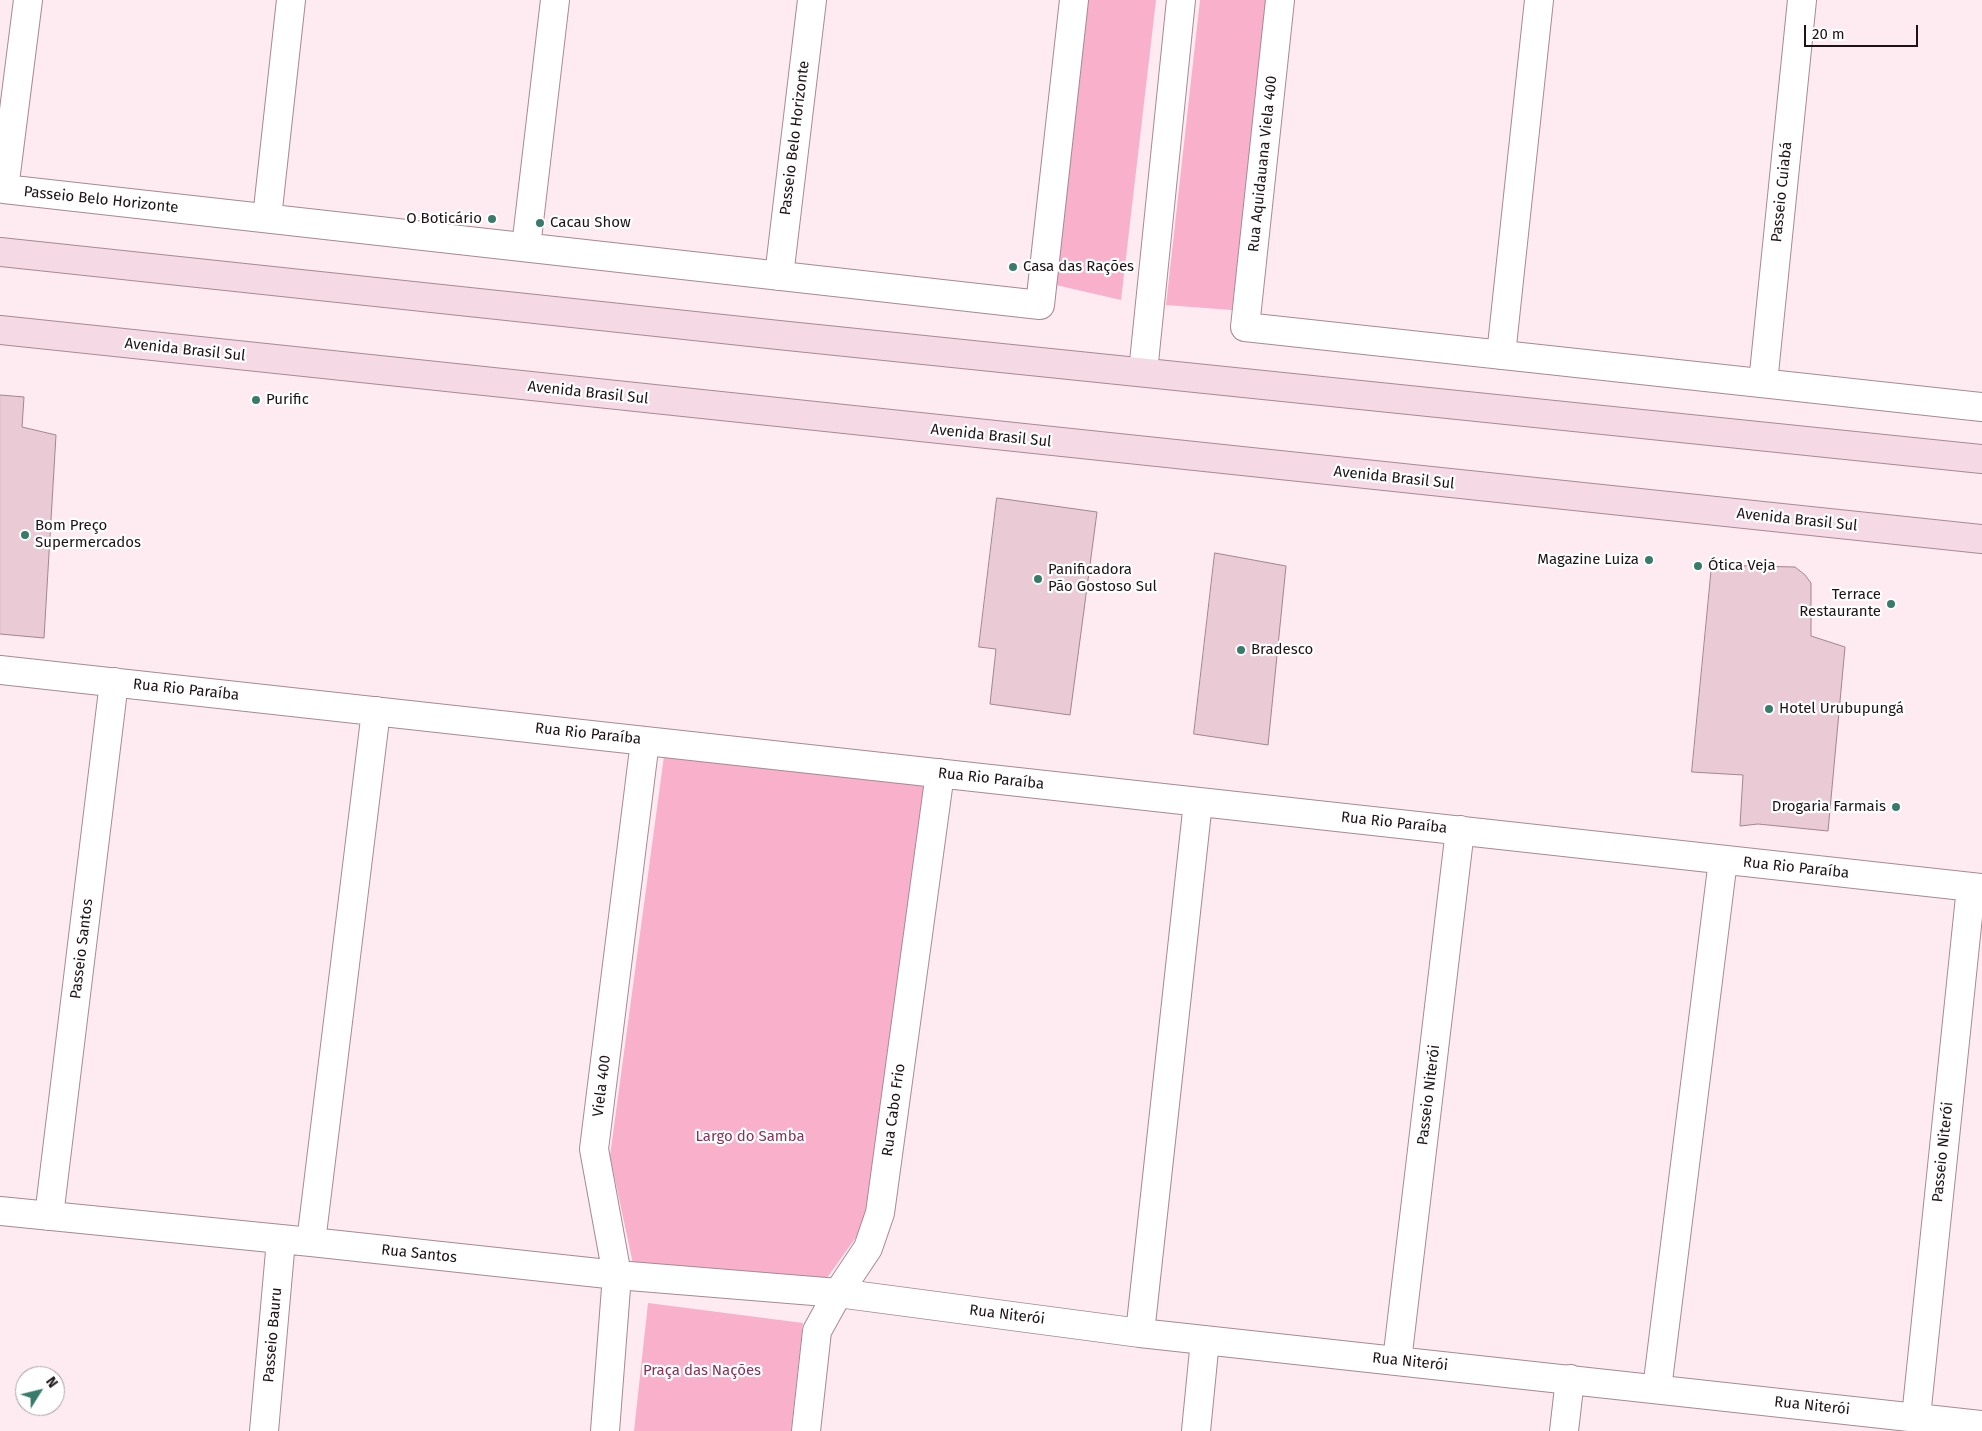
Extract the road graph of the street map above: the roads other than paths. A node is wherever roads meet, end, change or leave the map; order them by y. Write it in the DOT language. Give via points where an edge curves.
graph roads {
  1 [pos="28,0"];
  2 [pos="291,0"];
  3 [pos="555,0"];
  4 [pos="812,0"];
  5 [pos="1074,0"];
  6 [pos="1181,0"];
  7 [pos="1280,0"];
  8 [pos="1540,0"];
  9 [pos="1802,0"];
  10 [pos="267,218"];
  11 [pos="526,247"];
  12 [pos="0,252"];
  13 [pos="778,276"];
  14 [pos="0,330"];
  15 [pos="1501,355"];
  16 [pos="1143,372"];
  17 [pos="1763,383"];
  18 [pos="1982,407"];
  19 [pos="1982,459"];
  20 [pos="1982,540"];
  21 [pos="0,670"];
  22 [pos="114,682"];
  23 [pos="376,711"];
  24 [pos="645,741"];
  25 [pos="940,773"];
  26 [pos="1198,802"];
  27 [pos="1460,830"];
  28 [pos="1723,860"];
  29 [pos="1977,887"];
  30 [pos="0,1211"];
  31 [pos="49,1216"];
  32 [pos="281,1240"];
  33 [pos="311,1242"];
  34 [pos="617,1275"];
  35 [pos="838,1293"];
  36 [pos="1140,1332"];
  37 [pos="1205,1340"];
  38 [pos="1397,1361"];
  39 [pos="1570,1379"];
  40 [pos="1657,1389"];
  41 [pos="1916,1417"];
  42 [pos="1856,1421"];
  43 [pos="1982,1425"];
  44 [pos="264,1431"];
  45 [pos="605,1431"];
  46 [pos="806,1431"];
  47 [pos="1196,1431"];
  48 [pos="1564,1431"];
  1 -- 10 [label="street, Passeio Belo Horizonte" via="4,189"];
  2 -- 10 [label="street"];
  3 -- 11 [label="street"];
  4 -- 13 [label="street, Passeio Belo Horizonte"];
  5 -- 13 [label="street, Passeio Belo Horizonte" via="1040,305"];
  6 -- 16 [label="street"];
  7 -- 15 [label="street, Rua Aquidauana Viela 400" via="1246,327"];
  8 -- 15 [label="street"];
  9 -- 17 [label="street, Passeio Cuiabá"];
  10 -- 11 [label="street, Passeio Belo Horizonte"];
  11 -- 13 [label="street, Passeio Belo Horizonte"];
  12 -- 16 [label="main road"];
  14 -- 20 [label="main road, Avenida Brasil Sul"];
  15 -- 17 [label="street"];
  16 -- 19 [label="main road"];
  17 -- 18 [label="street"];
  21 -- 22 [label="street, Rua Rio Paraíba"];
  22 -- 23 [label="street, Rua Rio Paraíba"];
  22 -- 31 [label="street, Passeio Santos"];
  23 -- 24 [label="street, Rua Rio Paraíba"];
  23 -- 33 [label="street"];
  24 -- 25 [label="street, Rua Rio Paraíba"];
  24 -- 34 [label="street, Viela 400" via="594,1149"];
  25 -- 26 [label="street, Rua Rio Paraíba"];
  25 -- 35 [label="street, Rua Cabo Frio" via="880,1213 868,1248"];
  26 -- 27 [label="street, Rua Rio Paraíba"];
  26 -- 36 [label="street"];
  27 -- 28 [label="street, Rua Rio Paraíba"];
  27 -- 38 [label="street, Passeio Niterói"];
  28 -- 29 [label="street, Rua Rio Paraíba"];
  28 -- 40 [label="street"];
  29 -- 41 [label="street, Passeio Niterói"];
  30 -- 31 [label="street, Rua Santos"];
  31 -- 32 [label="street, Rua Santos"];
  32 -- 33 [label="street, Rua Santos"];
  32 -- 44 [label="street, Passeio Bauru"];
  33 -- 34 [label="street, Rua Santos"];
  34 -- 35 [label="street, Rua Santos"];
  34 -- 45 [label="street, Viela 400"];
  35 -- 36 [label="street, Rua Niterói"];
  35 -- 46 [label="street, Rua Cabo Frio" via="817,1331"];
  36 -- 37 [label="street, Rua Niterói"];
  37 -- 38 [label="street, Rua Niterói"];
  37 -- 47 [label="street"];
  38 -- 39 [label="street, Rua Niterói"];
  39 -- 40 [label="street, Rua Niterói"];
  39 -- 48 [label="street"];
  40 -- 42 [label="street, Rua Niterói"];
  41 -- 42 [label="street, Rua Niterói"];
  41 -- 43 [label="street, Rua Niterói"];
}
